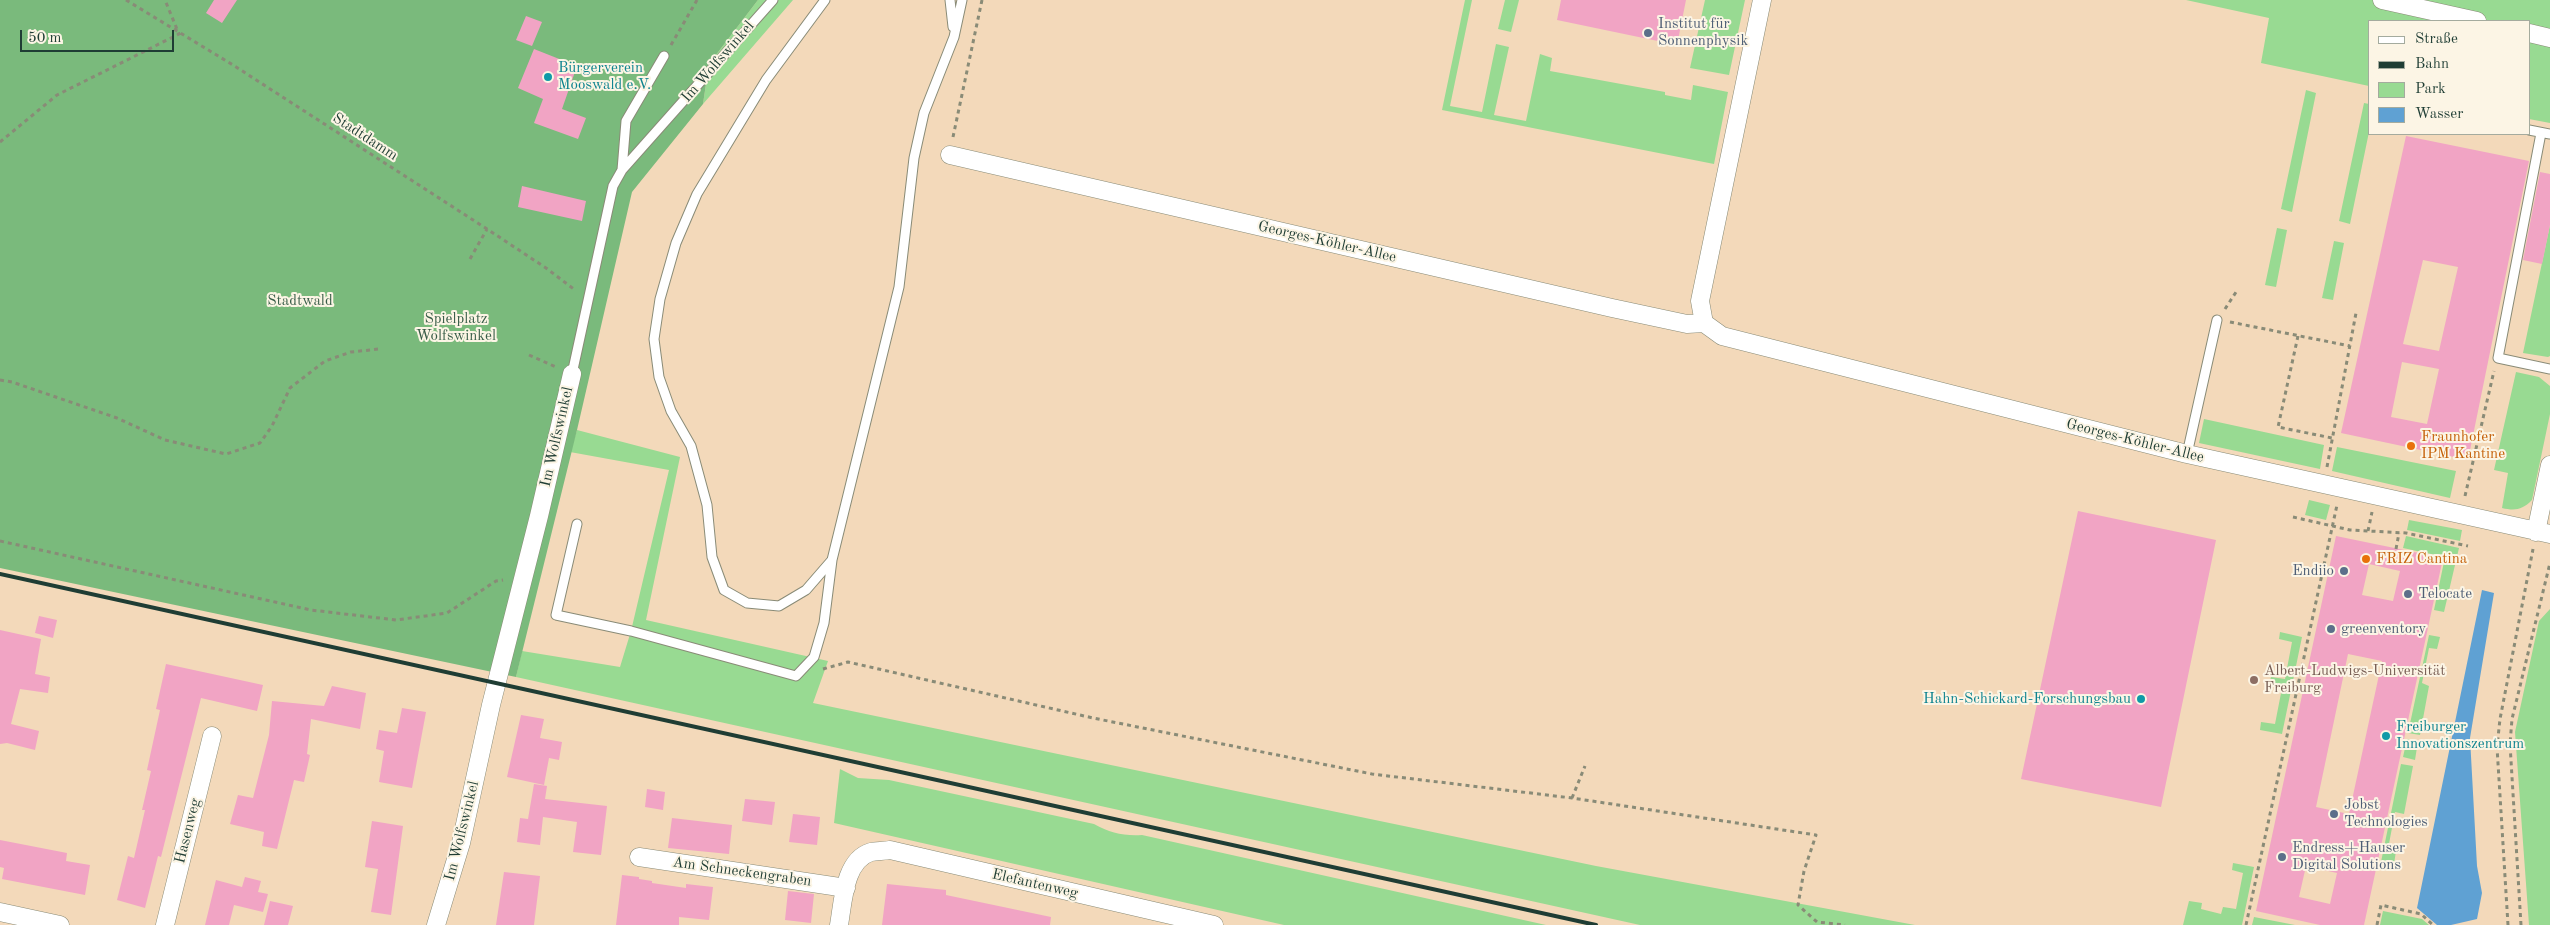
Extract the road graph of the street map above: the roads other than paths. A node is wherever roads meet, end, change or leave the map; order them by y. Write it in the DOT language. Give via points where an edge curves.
graph roads {
  1 [pos="773,0"];
  2 [pos="825,0"];
  3 [pos="950,0"];
  4 [pos="962,0"];
  5 [pos="1762,0"];
  6 [pos="2382,0"];
  7 [pos="2472,20"];
  8 [pos="2530,33"];
  9 [pos="954,37"];
  10 [pos="2550,38"];
  11 [pos="664,56"];
  12 [pos="2530,130"];
  13 [pos="2546,134"];
  14 [pos="950,155"];
  15 [pos="622,170"];
  16 [pos="2217,320"];
  17 [pos="1704,323"];
  18 [pos="2550,369"];
  19 [pos="572,374"];
  20 [pos="2187,454"];
  21 [pos="2550,465"];
  22 [pos="577,524"];
  23 [pos="2543,533"];
  24 [pos="832,560"];
  25 [pos="212,736"];
  26 [pos="638,857"];
  27 [pos="846,888"];
  28 [pos="0,912"];
  29 [pos="60,925"];
  30 [pos="165,925"];
  31 [pos="436,925"];
  32 [pos="839,925"];
  33 [pos="1214,925"];
  1 -- 15 [label="lane, Im Wolfswinkel"];
  2 -- 24 [label="lane" via="766,80 697,194 676,243 660,299 654,339 659,377 668,403 691,446 707,504 712,557 724,590 747,604 779,606 806,590"];
  3 -- 9 [label="lane"];
  4 -- 9 [label="lane"];
  5 -- 17 [label="street" via="1700,301"];
  6 -- 7 [label="street"];
  8 -- 10 [label="street"];
  9 -- 24 [label="lane" via="924,113 914,158 899,287"];
  11 -- 15 [label="lane" via="626,121"];
  12 -- 13 [label="lane"];
  13 -- 18 [label="lane" via="2498,358"];
  14 -- 17 [label="street, Georges-Köhler-Allee" via="1612,308 1687,324"];
  15 -- 19 [label="lane, Im Wolfswinkel" via="614,186"];
  16 -- 20 [label="lane"];
  17 -- 20 [label="street, Georges-Köhler-Allee" via="1722,336"];
  19 -- 31 [label="street, Im Wolfswinkel" via="491,705 461,843"];
  20 -- 23 [label="street, Georges-Köhler-Allee"];
  21 -- 23 [label="street"];
  22 -- 24 [label="lane" via="556,615 631,631 796,676 814,658 824,623"];
  25 -- 30 [label="street, Hasenweg"];
  26 -- 27 [label="street, Am Schneckengraben"];
  27 -- 32 [label="street"];
  27 -- 33 [label="street, Elefantenweg" via="857,861 869,852 890,850"];
  28 -- 29 [label="street"];
}
